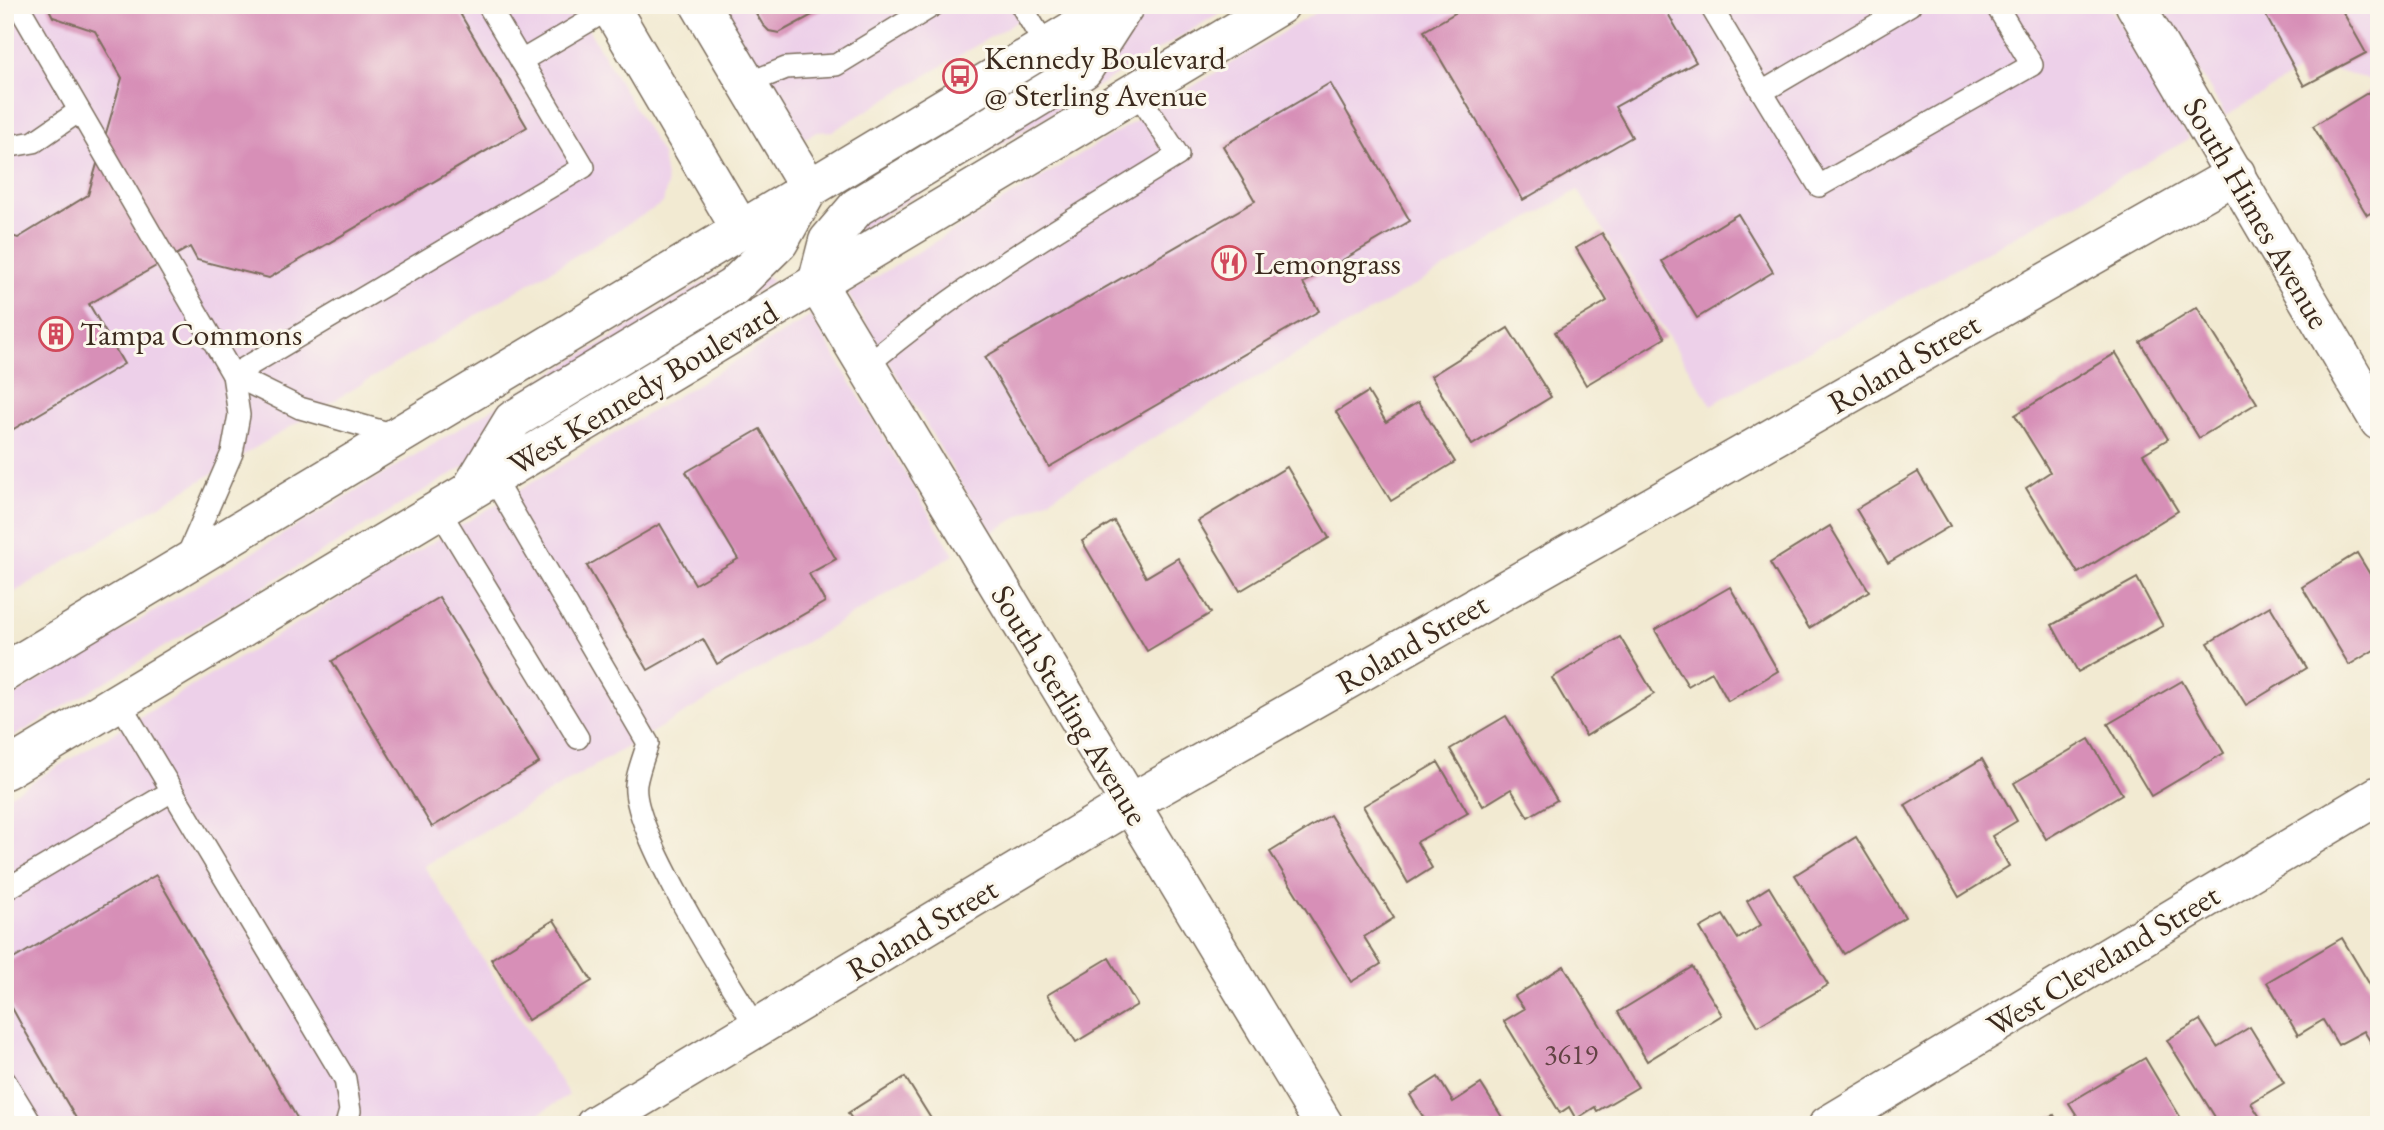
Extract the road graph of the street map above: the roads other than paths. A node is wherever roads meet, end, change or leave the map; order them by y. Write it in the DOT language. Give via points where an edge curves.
graph roads {
  1 [pos="18,5"];
  2 [pos="488,5"];
  3 [pos="699,5"];
  4 [pos="934,5"];
  5 [pos="1021,5"];
  6 [pos="1115,5"];
  7 [pos="1125,5"];
  8 [pos="1280,5"];
  9 [pos="1710,5"];
  10 [pos="1910,5"];
  11 [pos="1996,5"];
  12 [pos="2134,5"];
  13 [pos="611,6"];
  14 [pos="1046,47"];
  15 [pos="521,61"];
  16 [pos="746,84"];
  17 [pos="1137,92"];
  18 [pos="1762,92"];
  19 [pos="79,111"];
  20 [pos="5,147"];
  21 [pos="2236,174"];
  22 [pos="809,188"];
  23 [pos="741,230"];
  24 [pos="817,284"];
  25 [pos="866,366"];
  26 [pos="233,375"];
  27 [pos="2379,421"];
  28 [pos="399,436"];
  29 [pos="467,494"];
  30 [pos="183,566"];
  31 [pos="5,673"];
  32 [pos="119,702"];
  33 [pos="578,738"];
  34 [pos="5,770"];
  35 [pos="173,791"];
  36 [pos="2379,795"];
  37 [pos="1129,804"];
  38 [pos="5,890"];
  39 [pos="757,1028"];
  40 [pos="5,1080"];
  41 [pos="32,1125"];
  42 [pos="346,1125"];
  43 [pos="595,1125"];
  44 [pos="1324,1125"];
  45 [pos="1828,1125"];
  1 -- 19 [label="lane"];
  2 -- 15 [label="lane"];
  3 -- 16 [label="street"];
  4 -- 16 [label="lane" via="836,65 786,68"];
  5 -- 14 [label="lane"];
  6 -- 14 [label="street"];
  7 -- 24 [label="street" via="1083,70 857,207 828,241"];
  8 -- 17 [label="street, West Kennedy Boulevard"];
  9 -- 18 [label="lane"];
  10 -- 18 [label="lane"];
  11 -- 18 [label="lane" via="2032,65 1819,186"];
  12 -- 21 [label="street, South Himes Avenue"];
  13 -- 15 [label="lane"];
  13 -- 23 [label="street"];
  14 -- 22 [label="street"];
  15 -- 26 [label="lane" via="584,167"];
  16 -- 22 [label="street"];
  17 -- 24 [label="street, West Kennedy Boulevard"];
  17 -- 25 [label="lane" via="1178,155 1027,247 926,316"];
  19 -- 20 [label="lane" via="34,142"];
  19 -- 26 [label="lane"];
  21 -- 27 [label="street, South Himes Avenue"];
  21 -- 37 [label="street, Roland Street"];
  22 -- 23 [label="street"];
  22 -- 29 [label="street" via="779,242 733,287 513,420"];
  23 -- 28 [label="street"];
  24 -- 25 [label="street, South Sterling Avenue"];
  24 -- 29 [label="street, West Kennedy Boulevard"];
  25 -- 37 [label="street, South Sterling Avenue"];
  26 -- 28 [label="lane" via="300,408"];
  26 -- 30 [label="lane" via="239,415 232,453"];
  28 -- 30 [label="street"];
  29 -- 32 [label="street, West Kennedy Boulevard"];
  29 -- 33 [label="lane"];
  29 -- 39 [label="lane" via="648,743 635,786 641,815 678,897"];
  30 -- 31 [label="street"];
  32 -- 34 [label="street, West Kennedy Boulevard"];
  32 -- 35 [label="lane"];
  35 -- 38 [label="lane"];
  35 -- 42 [label="lane" via="345,1079"];
  36 -- 45 [label="street, West Cleveland Street"];
  37 -- 39 [label="street, Roland Street"];
  37 -- 44 [label="street, South Sterling Avenue"];
  39 -- 43 [label="street, Roland Street"];
  40 -- 41 [label="lane"];
}
